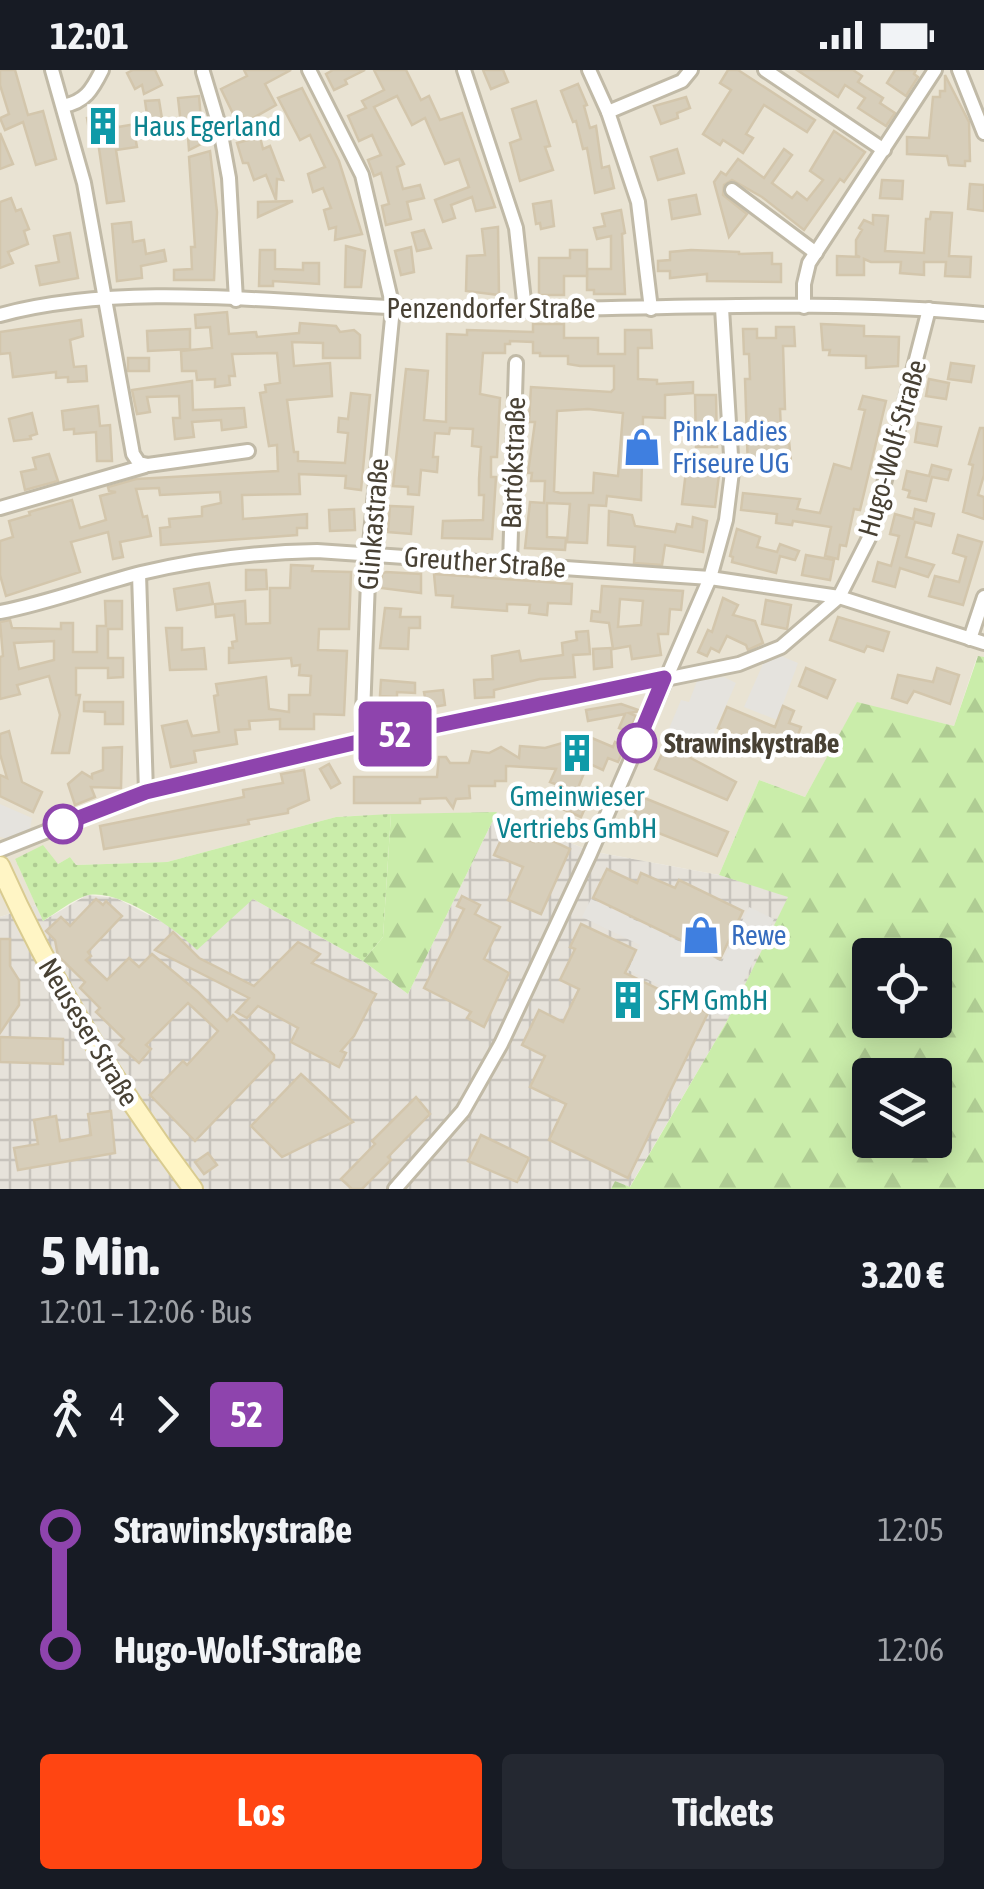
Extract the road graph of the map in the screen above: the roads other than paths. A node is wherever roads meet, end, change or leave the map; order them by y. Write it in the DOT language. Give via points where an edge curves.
graph roads {
  1 [pos="52,70"];
  2 [pos="102,70"];
  3 [pos="309,70"];
  4 [pos="464,70"];
  5 [pos="590,70"];
  6 [pos="692,70"];
  7 [pos="765,70"];
  8 [pos="935,70"];
  9 [pos="959,70"];
  10 [pos="205,71"];
  11 [pos="190,79"];
  12 [pos="62,106"];
  13 [pos="608,112"];
  14 [pos="984,133"];
  15 [pos="884,150"];
  16 [pos="732,190"];
  17 [pos="816,252"];
  18 [pos="102,297"];
  19 [pos="236,300"];
  20 [pos="804,307"];
  21 [pos="393,308"];
  22 [pos="722,308"];
  23 [pos="651,309"];
  24 [pos="928,309"];
  25 [pos="525,310"];
  26 [pos="0,314"];
  27 [pos="984,314"];
  28 [pos="516,363"];
  29 [pos="248,451"];
  30 [pos="148,465"];
  31 [pos="0,508"];
  32 [pos="369,554"];
  33 [pos="510,564"];
  34 [pos="139,574"];
  35 [pos="710,578"];
  36 [pos="984,596"];
  37 [pos="840,597"];
  38 [pos="0,612"];
  39 [pos="977,641"];
  40 [pos="664,678"];
  41 [pos="362,741"];
  42 [pos="146,792"];
  43 [pos="0,850"];
  44 [pos="0,866"];
  45 [pos="193,1189"];
  46 [pos="395,1189"];
  1 -- 12 [label="street"];
  2 -- 12 [label="street" via="78,103"];
  3 -- 21 [label="street, Glinkastraße" via="362,175"];
  4 -- 25 [label="street" via="516,228"];
  5 -- 13 [label="street"];
  6 -- 13 [label="street" via="682,81"];
  7 -- 15 [label="street"];
  8 -- 15 [label="street"];
  9 -- 14 [label="street"];
  10 -- 11 [label="street"];
  10 -- 19 [label="street" via="229,178"];
  12 -- 18 [label="street" via="84,183"];
  13 -- 23 [label="street" via="638,202"];
  15 -- 17 [label="street"];
  16 -- 17 [label="street"];
  17 -- 20 [label="street"];
  18 -- 19 [label="street, Penzendorfer Straße"];
  18 -- 26 [label="street, Penzendorfer Straße"];
  18 -- 30 [label="street" via="133,454"];
  19 -- 21 [label="street, Penzendorfer Straße"];
  20 -- 22 [label="street, Penzendorfer Straße"];
  20 -- 24 [label="street, Penzendorfer Straße"];
  21 -- 25 [label="street, Penzendorfer Straße"];
  21 -- 32 [label="street, Glinkastraße"];
  22 -- 23 [label="street, Penzendorfer Straße"];
  22 -- 35 [label="street" via="732,472"];
  23 -- 25 [label="street, Penzendorfer Straße"];
  24 -- 27 [label="street, Penzendorfer Straße"];
  24 -- 37 [label="street, Hugo-Wolf-Straße" via="871,534"];
  28 -- 33 [label="street, Bartókstraße"];
  29 -- 30 [label="street"];
  30 -- 31 [label="street"];
  32 -- 33 [label="street, Greuther Straße"];
  32 -- 34 [label="street, Greuther Straße" via="258,553"];
  32 -- 41 [label="street, Glinkastraße"];
  33 -- 35 [label="street, Greuther Straße"];
  34 -- 38 [label="street, Greuther Straße"];
  34 -- 42 [label="street"];
  35 -- 37 [label="street, Greuther Straße"];
  35 -- 40 [label="street"];
  36 -- 39 [label="street, Greuther Straße"];
  37 -- 39 [label="street, Greuther Straße"];
  37 -- 40 [label="street, Hugo-Wolf-Straße" via="781,647 739,664"];
  40 -- 41 [label="street, Hugo-Wolf-Straße"];
  40 -- 46 [label="street" via="502,1044 463,1111"];
  41 -- 42 [label="street, Hugo-Wolf-Straße"];
  42 -- 43 [label="street, Hugo-Wolf-Straße"];
  44 -- 45 [label="main road, Neuseser Straße" via="97,1049"];
}
